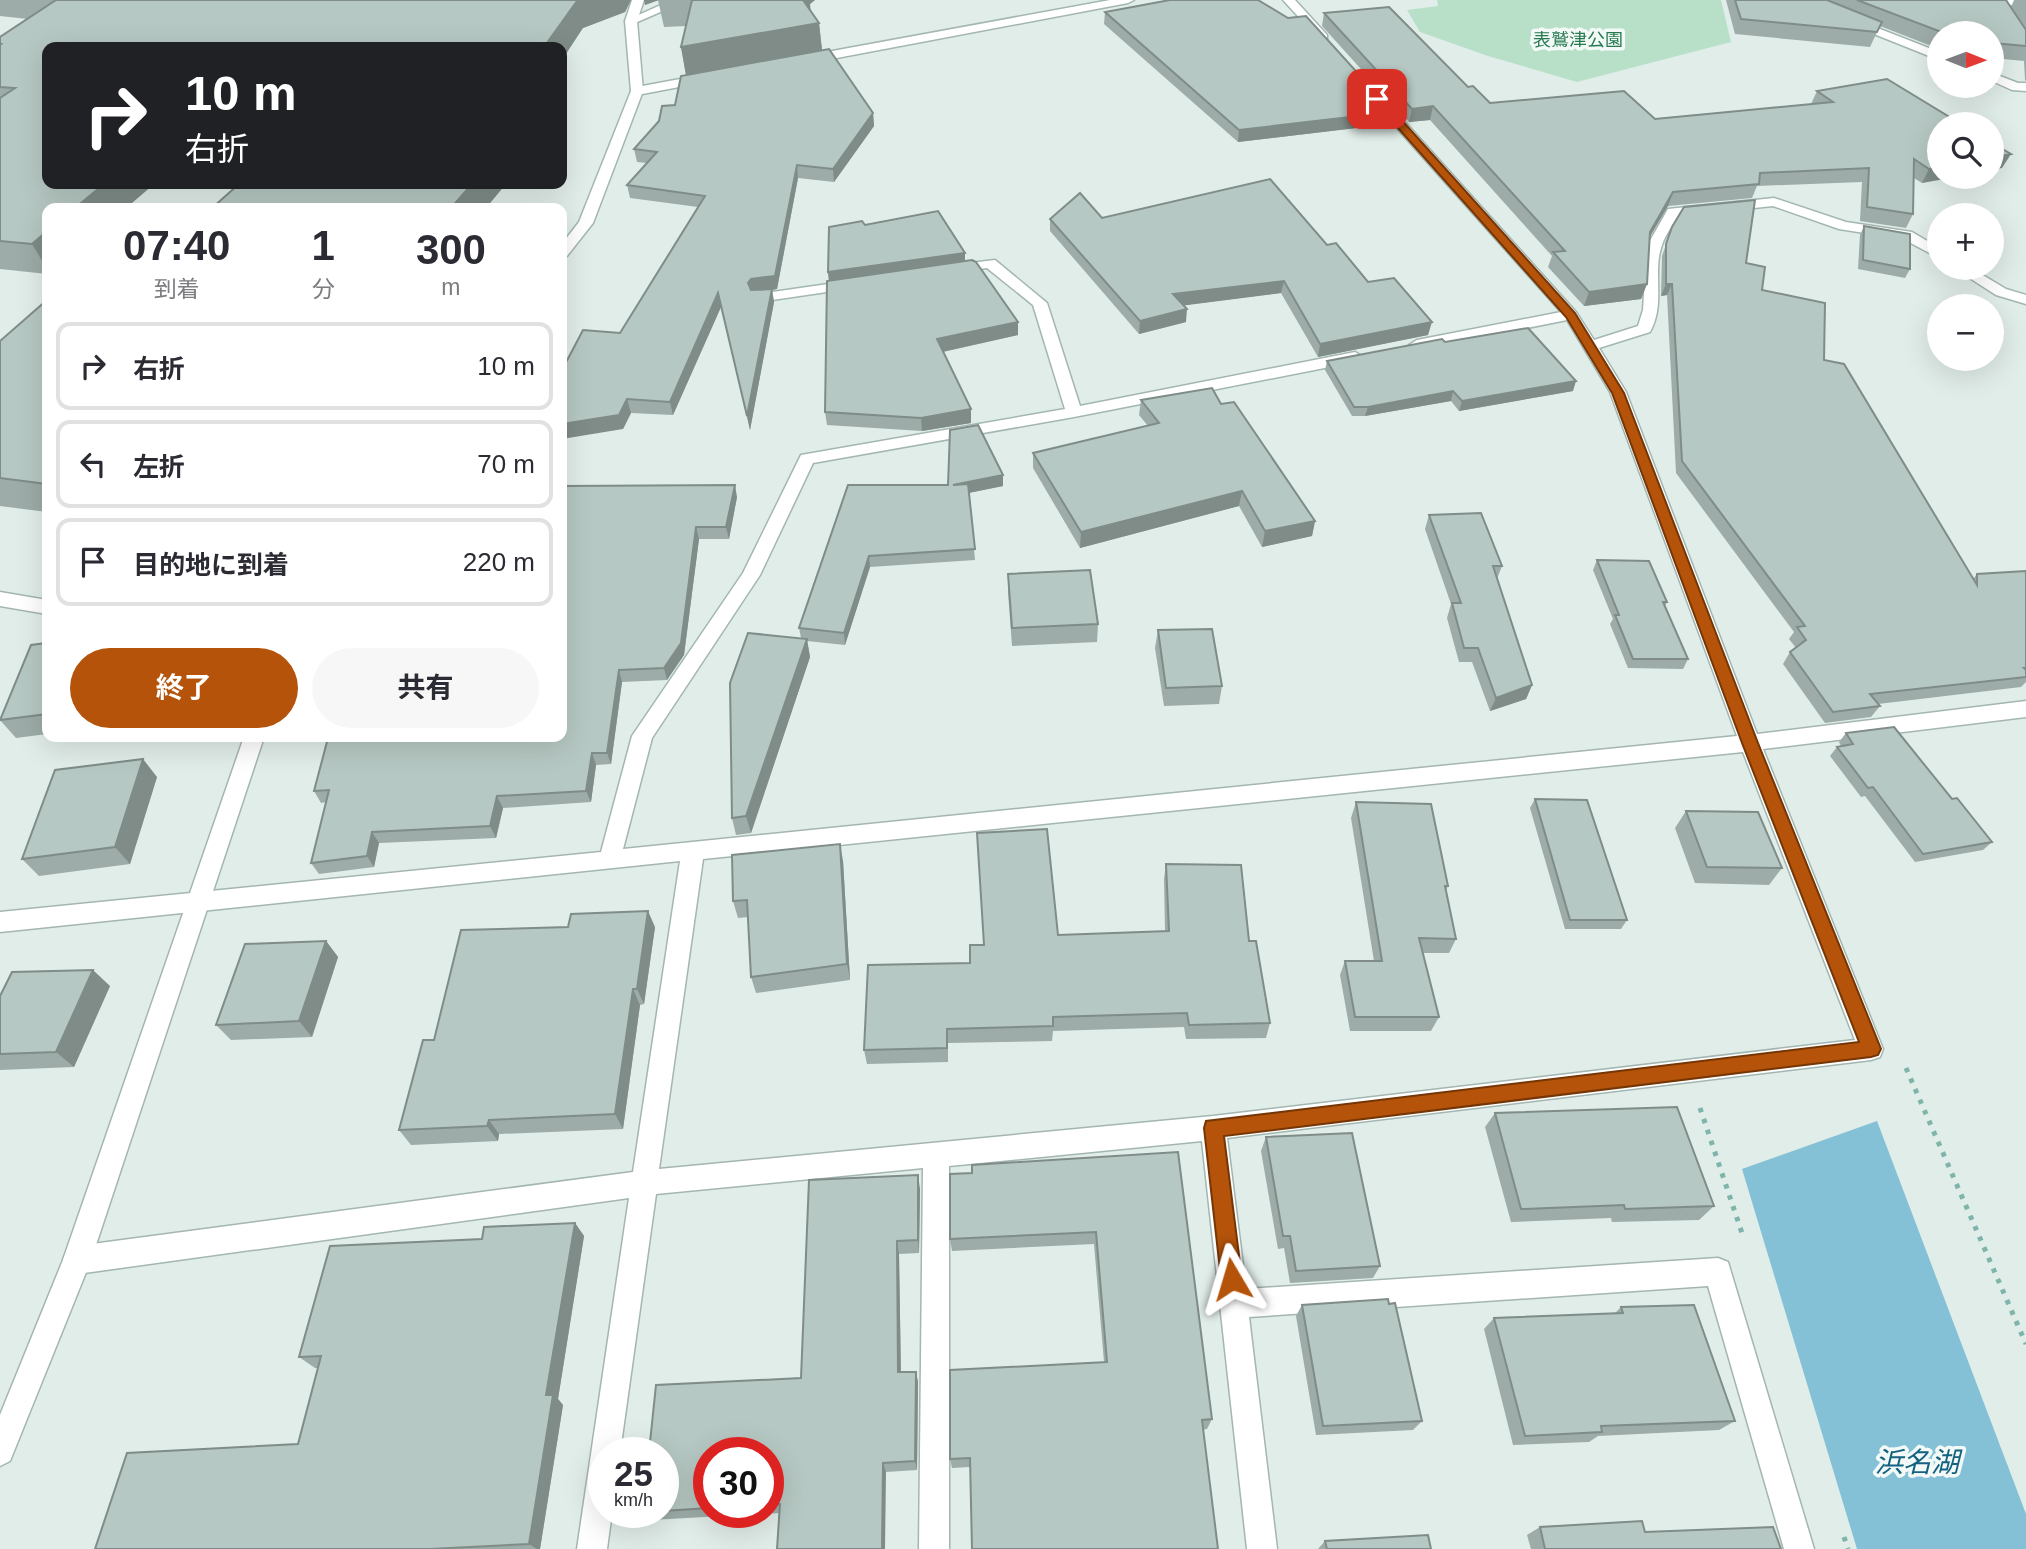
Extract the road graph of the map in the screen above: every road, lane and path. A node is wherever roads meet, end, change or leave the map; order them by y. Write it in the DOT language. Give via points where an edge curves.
graph roads {
  1 [pos="638,0"];
  2 [pos="682,0"];
  3 [pos="1128,0"];
  4 [pos="1289,0"];
  5 [pos="1985,0"];
  6 [pos="1997,1"];
  7 [pos="2026,3"];
  8 [pos="2004,12"];
  9 [pos="1835,15"];
  10 [pos="631,21"];
  11 [pos="1335,51"];
  12 [pos="1927,51"];
  13 [pos="787,63"];
  14 [pos="719,76"];
  15 [pos="1362,81"];
  16 [pos="2004,82"];
  17 [pos="2026,87"];
  18 [pos="637,91"];
  19 [pos="567,247"];
  20 [pos="1927,247"];
  21 [pos="936,271"];
  22 [pos="1981,280"];
  23 [pos="868,282"];
  24 [pos="759,298"];
  25 [pos="2026,300"];
  26 [pos="1570,315"];
  27 [pos="1589,346"];
  28 [pos="1396,349"];
  29 [pos="1369,355"];
  30 [pos="1074,412"];
  31 [pos="0,599"];
  32 [pos="42,606"];
  33 [pos="2026,709"];
  34 [pos="252,742"];
  35 [pos="1750,743"];
  36 [pos="693,851"];
  37 [pos="609,861"];
  38 [pos="198,902"];
  39 [pos="0,922"];
  40 [pos="1871,1049"];
  41 [pos="1213,1128"];
  42 [pos="936,1155"];
  43 [pos="643,1183"];
  44 [pos="77,1260"];
  45 [pos="1235,1304"];
  46 [pos="2026,1344"];
  47 [pos="607,1437"];
  48 [pos="0,1451"];
  49 [pos="595,1528"];
  50 [pos="592,1549"];
  51 [pos="934,1549"];
  52 [pos="1262,1549"];
  53 [pos="1799,1549"];
  1 -- 10 [label="street"];
  2 -- 10 [label="street"];
  3 -- 13 [label="street"];
  4 -- 11 [label="street"];
  5 -- 6 [label="street"];
  6 -- 7 [label="street"];
  6 -- 8 [label="street"];
  9 -- 12 [label="street"];
  10 -- 18 [label="street"];
  14 -- 18 [label="street"];
  15 -- 26 [label="street"];
  16 -- 17 [label="street"];
  18 -- 19 [label="street" via="586,223"];
  20 -- 27 [label="street" via="1907,235 1843,226 1774,202 1673,212 1654,246 1651,310 1645,329"];
  21 -- 30 [label="street" via="990,263 1040,303"];
  22 -- 25 [label="street"];
  23 -- 24 [label="street"];
  26 -- 27 [label="street"];
  26 -- 28 [label="street"];
  27 -- 35 [label="street" via="1618,393"];
  29 -- 30 [label="street"];
  30 -- 37 [label="street" via="807,459 751,575 642,736"];
  31 -- 32 [label="street"];
  33 -- 35 [label="street"];
  34 -- 38 [label="street"];
  35 -- 36 [label="street"];
  35 -- 40 [label="street"];
  36 -- 37 [label="street"];
  36 -- 43 [label="street"];
  37 -- 38 [label="street"];
  38 -- 39 [label="street"];
  38 -- 44 [label="street"];
  40 -- 41 [label="street"];
  40 -- 46 [label="path" via="1906,1068"];
  41 -- 42 [label="street"];
  41 -- 45 [label="street"];
  42 -- 43 [label="street"];
  42 -- 51 [label="street"];
  43 -- 44 [label="street"];
  43 -- 47 [label="street"];
  44 -- 48 [label="street"];
  45 -- 52 [label="street"];
  45 -- 53 [label="street" via="1718,1272"];
  49 -- 50 [label="street"];
}
